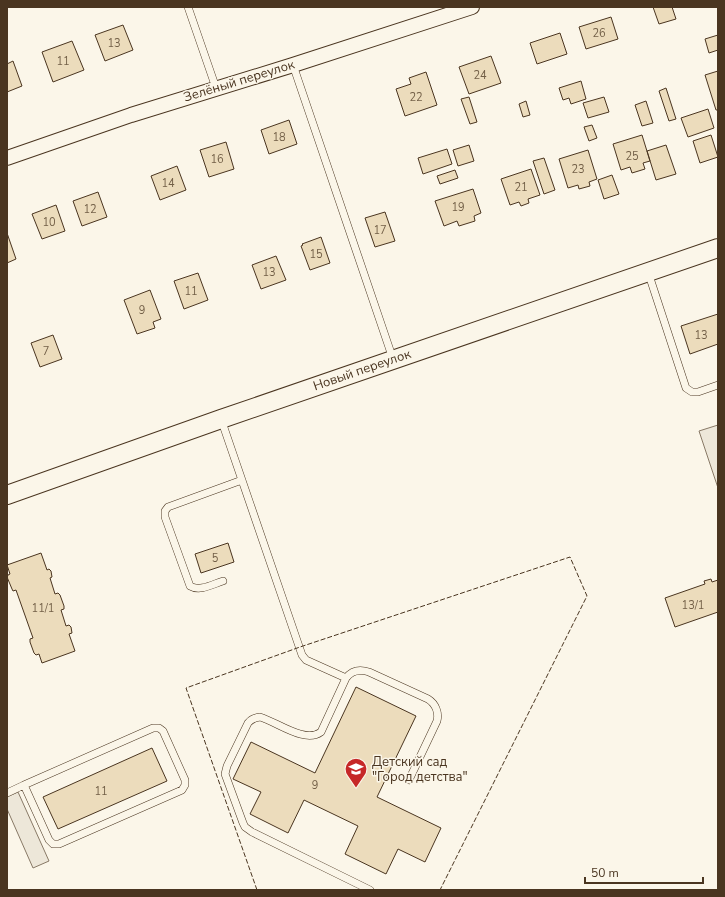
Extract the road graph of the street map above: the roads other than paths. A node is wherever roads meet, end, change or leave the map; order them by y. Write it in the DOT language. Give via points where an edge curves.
graph roads {
  1 [pos="188,7"];
  2 [pos="472,7"];
  3 [pos="292,65"];
  4 [pos="216,88"];
  5 [pos="7,158"];
  6 [pos="718,248"];
  7 [pos="648,272"];
  8 [pos="393,359"];
  9 [pos="718,385"];
  10 [pos="221,419"];
  11 [pos="242,480"];
  12 [pos="7,495"];
  13 [pos="223,581"];
  14 [pos="346,678"];
  15 [pos="409,780"];
  16 [pos="24,785"];
  17 [pos="7,793"];
  18 [pos="370,890"];
  1 -- 4 [label="lane"];
  2 -- 3 [label="street, Зелёный переулок"];
  3 -- 4 [label="street, Зелёный переулок"];
  3 -- 8 [label="lane"];
  4 -- 5 [label="street, Зелёный переулок"];
  6 -- 7 [label="street, Новый переулок"];
  7 -- 8 [label="street, Новый переулок"];
  7 -- 9 [label="lane" via="686,388 698,392"];
  8 -- 10 [label="street, Новый переулок"];
  10 -- 11 [label="lane"];
  10 -- 12 [label="street, Новый переулок"];
  11 -- 13 [label="lane" via="168,507 165,512 190,586 198,589"];
  11 -- 14 [label="lane" via="302,655 306,660"];
  14 -- 15 [label="lane" via="353,672 364,670 434,704 438,714 437,721"];
  14 -- 18 [label="lane" via="318,734 298,734 265,718 251,719 225,774 243,823 248,829"];
  16 -- 16 [label="lane" via="153,728 163,731 185,780 182,790 59,844 53,844 49,840"];
  16 -- 17 [label="lane"];
}
